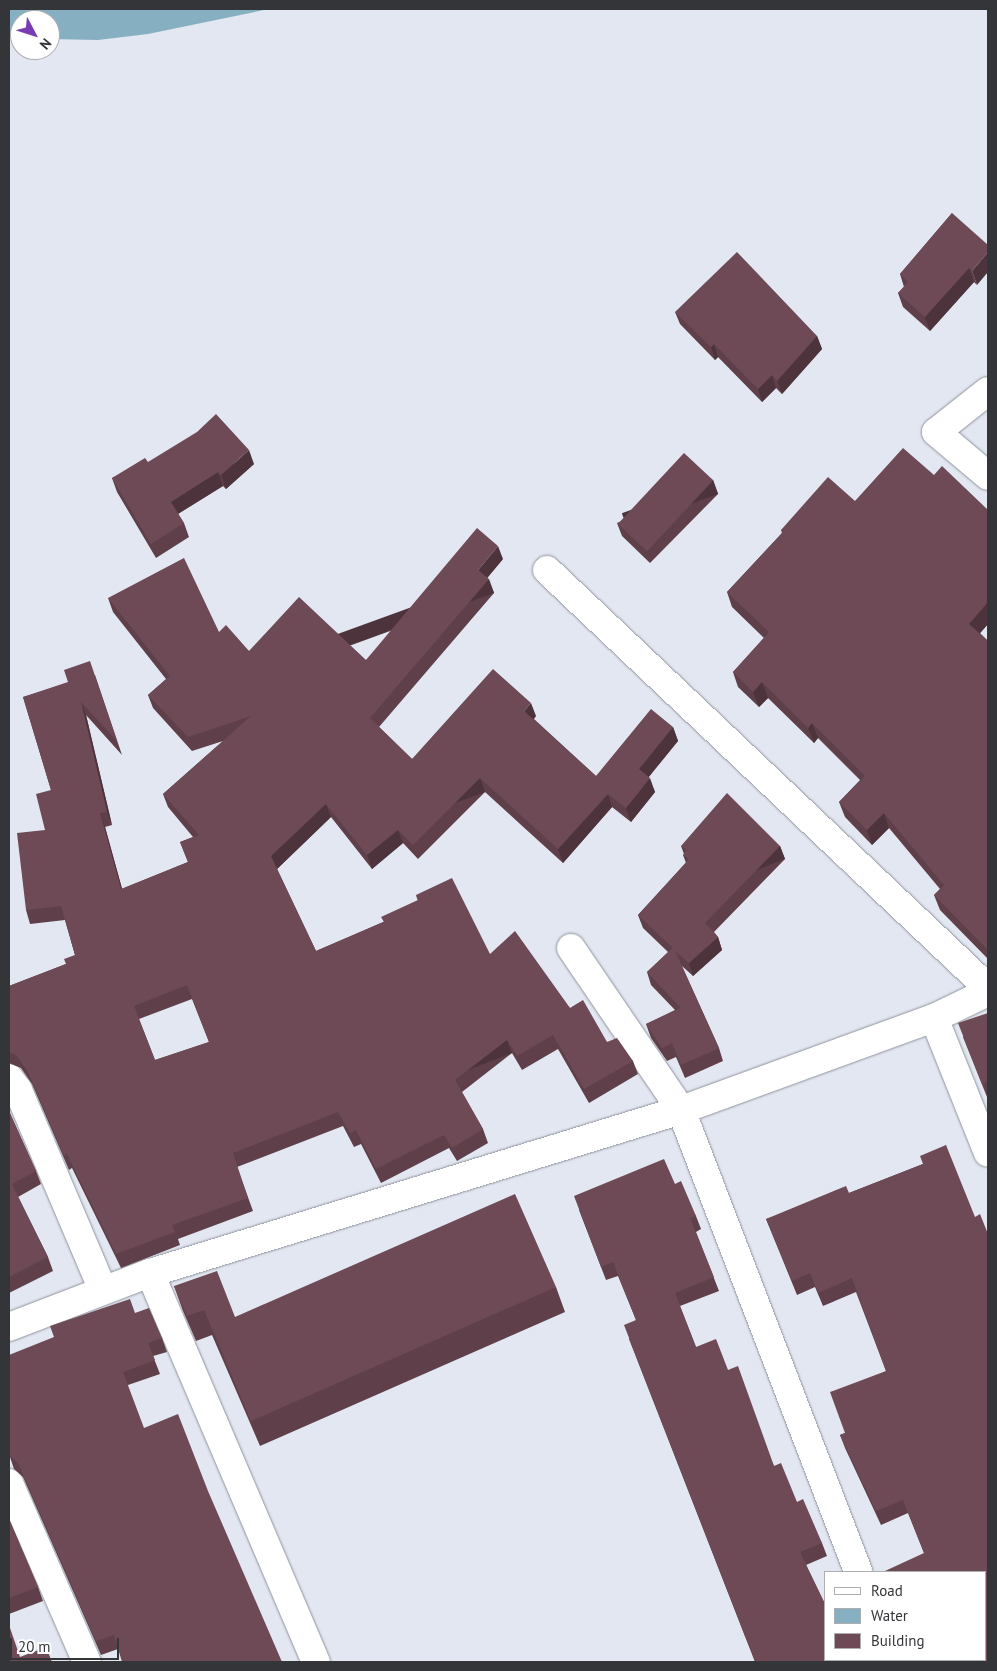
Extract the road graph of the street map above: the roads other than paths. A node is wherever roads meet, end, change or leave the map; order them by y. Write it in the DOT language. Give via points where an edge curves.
graph roads {
  1 [pos="988,391"];
  2 [pos="988,476"];
  3 [pos="547,570"];
  4 [pos="571,948"];
  5 [pos="988,988"];
  6 [pos="988,992"];
  7 [pos="934,1018"];
  8 [pos="9,1078"];
  9 [pos="681,1110"];
  10 [pos="988,1153"];
  11 [pos="150,1273"];
  12 [pos="103,1290"];
  13 [pos="9,1327"];
  14 [pos="9,1483"];
  15 [pos="858,1571"];
  16 [pos="87,1662"];
  17 [pos="316,1662"];
  1 -- 2 [label="street" via="936,432"];
  3 -- 5 [label="street"];
  4 -- 9 [label="street"];
  6 -- 7 [label="street"];
  7 -- 9 [label="street"];
  7 -- 10 [label="street"];
  8 -- 12 [label="street" via="18,1090"];
  9 -- 11 [label="street"];
  9 -- 15 [label="street"];
  11 -- 12 [label="street"];
  11 -- 17 [label="street"];
  12 -- 13 [label="street"];
  14 -- 16 [label="street"];
}
